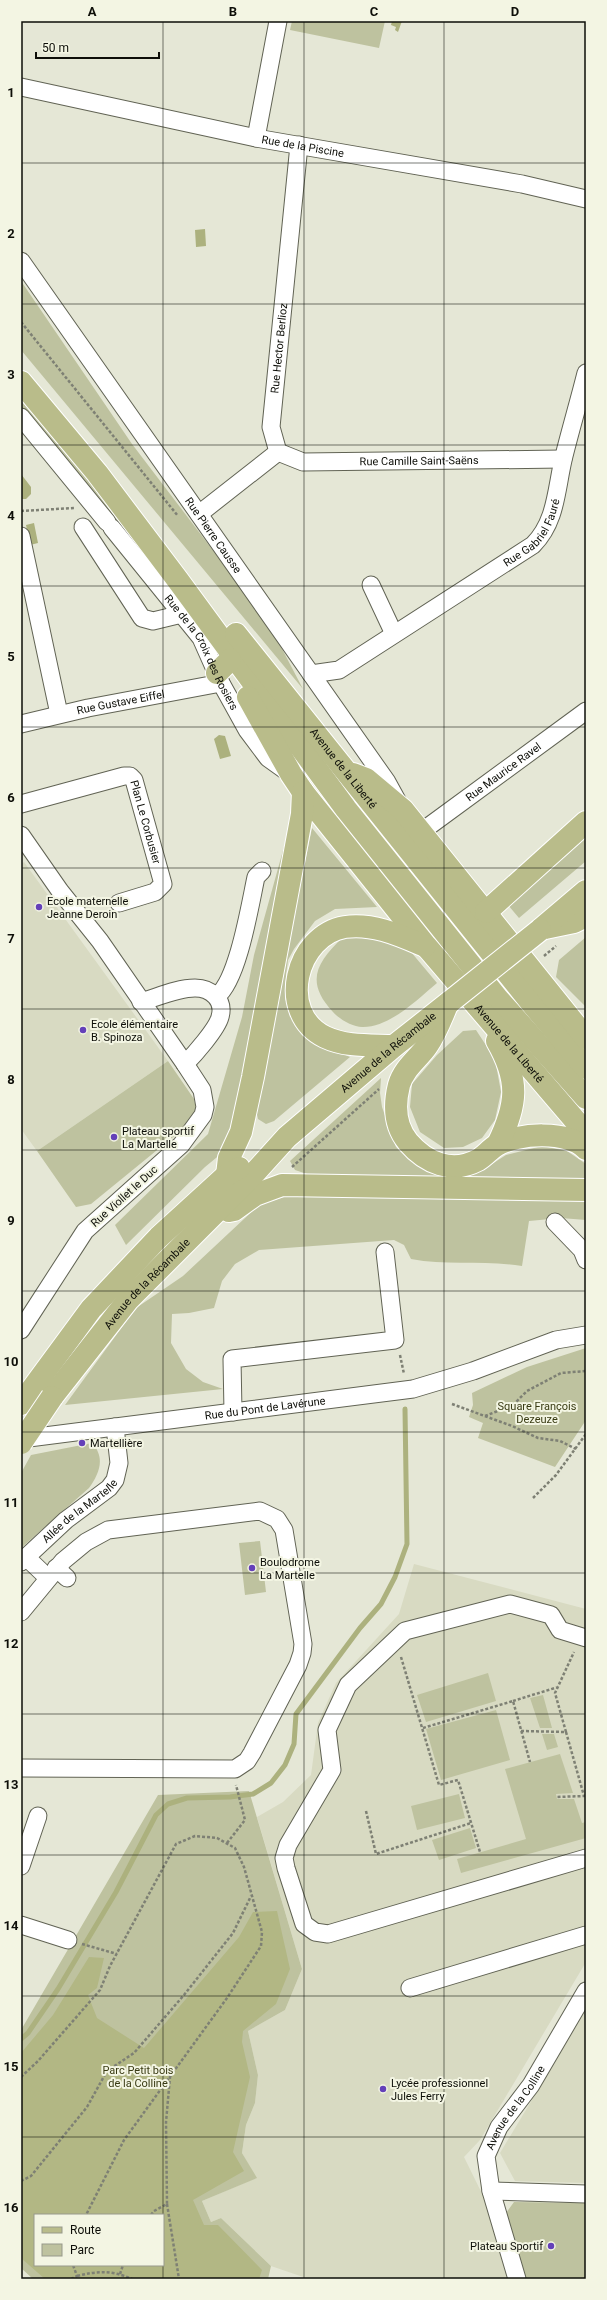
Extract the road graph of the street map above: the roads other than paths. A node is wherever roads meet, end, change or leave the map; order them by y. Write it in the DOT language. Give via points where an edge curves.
graph roads {
  1 [pos="278,21"];
  2 [pos="21,87"];
  3 [pos="256,138"];
  4 [pos="299,145"];
  5 [pos="586,199"];
  6 [pos="21,261"];
  7 [pos="586,373"];
  8 [pos="21,382"];
  9 [pos="21,417"];
  10 [pos="278,452"];
  11 [pos="563,458"];
  12 [pos="97,473"];
  13 [pos="199,514"];
  14 [pos="83,527"];
  15 [pos="21,536"];
  16 [pos="136,559"];
  17 [pos="114,572"];
  18 [pos="371,585"];
  19 [pos="182,614"];
  20 [pos="394,634"];
  21 [pos="220,636"];
  22 [pos="222,672"];
  23 [pos="311,674"];
  24 [pos="586,711"];
  25 [pos="59,714"];
  26 [pos="21,724"];
  27 [pos="345,771"];
  28 [pos="303,792"];
  29 [pos="21,804"];
  30 [pos="403,810"];
  31 [pos="586,822"];
  32 [pos="421,832"];
  33 [pos="21,835"];
  34 [pos="262,871"];
  35 [pos="586,891"];
  36 [pos="119,903"];
  37 [pos="486,912"];
  38 [pos="586,916"];
  39 [pos="540,930"];
  40 [pos="426,946"];
  41 [pos="217,996"];
  42 [pos="141,1002"];
  43 [pos="449,1002"];
  44 [pos="484,1015"];
  45 [pos="581,1029"];
  46 [pos="394,1046"];
  47 [pos="185,1064"];
  48 [pos="586,1068"];
  49 [pos="586,1098"];
  50 [pos="586,1133"];
  51 [pos="287,1137"];
  52 [pos="498,1144"];
  53 [pos="586,1149"];
  54 [pos="227,1174"];
  55 [pos="586,1190"];
  56 [pos="212,1214"];
  57 [pos="555,1222"];
  58 [pos="385,1252"];
  59 [pos="586,1260"];
  60 [pos="21,1330"];
  61 [pos="586,1336"];
  62 [pos="22,1403"];
  63 [pos="233,1412"];
  64 [pos="115,1427"];
  65 [pos="21,1439"];
  66 [pos="21,1442"];
  67 [pos="23,1559"];
  68 [pos="57,1575"];
  69 [pos="21,1612"];
  70 [pos="584,1637"];
  71 [pos="21,1768"];
  72 [pos="38,1816"];
  73 [pos="586,1858"];
  74 [pos="21,1866"];
  75 [pos="21,1925"];
  76 [pos="586,1935"];
  77 [pos="74,1942"];
  78 [pos="410,1988"];
  79 [pos="586,1991"];
  80 [pos="491,2191"];
  81 [pos="586,2194"];
  82 [pos="517,2279"];
  1 -- 3 [label="street"];
  2 -- 3 [label="street, Rue de la Piscine"];
  3 -- 4 [label="street, Rue de la Piscine"];
  4 -- 5 [label="street, Rue de la Piscine" via="522,184"];
  4 -- 10 [label="street, Rue Hector Berlioz" via="271,427"];
  6 -- 13 [label="street, Rue Pierre Causse"];
  7 -- 11 [label="street, Rue Gabriel Fauré"];
  8 -- 12 [label="main road, Avenue de la Liberté"];
  9 -- 16 [label="street, Rue de la Croix des Rosiers"];
  10 -- 11 [label="street, Rue Camille Saint-Saëns" via="303,462"];
  10 -- 13 [label="street"];
  11 -- 20 [label="street, Rue Gabriel Fauré" via="550,520 543,535 533,545"];
  12 -- 21 [label="main road, Avenue de la Liberté"];
  12 -- 27 [label="main road, Avenue de la Liberté" via="149,525"];
  13 -- 23 [label="street, Rue Pierre Causse"];
  14 -- 17 [label="street"];
  15 -- 25 [label="street"];
  16 -- 17 [label="street"];
  16 -- 19 [label="street, Rue de la Croix des Rosiers"];
  17 -- 19 [label="street" via="142,618 153,621"];
  18 -- 20 [label="street"];
  19 -- 22 [label="street, Rue de la Croix des Rosiers" via="206,645"];
  20 -- 23 [label="street, Rue Gabriel Fauré" via="338,670"];
  21 -- 22 [label="main road, Avenue de la Liberté"];
  21 -- 49 [label="main road, Avenue de la Liberté" via="346,810 498,999"];
  22 -- 25 [label="street, Rue Gustave Eiffel"];
  22 -- 28 [label="main road, Avenue de la Liberté" via="241,684"];
  23 -- 30 [label="street, Rue Pierre Causse" via="387,782"];
  24 -- 32 [label="street, Rue Maurice Ravel"];
  25 -- 26 [label="street, Rue Gustave Eiffel"];
  27 -- 30 [label="main road" via="366,779"];
  27 -- 48 [label="main road, Avenue de la Liberté"];
  28 -- 40 [label="main road, Avenue de la Liberté"];
  28 -- 54 [label="main road" via="302,814 253,1077 241,1132 229,1158"];
  29 -- 36 [label="street, Plan Le Corbusier" via="124,776 130,776 134,780 163,884 155,892"];
  30 -- 32 [label="main road"];
  31 -- 37 [label="main road"];
  32 -- 37 [label="main road"];
  33 -- 42 [label="street, Rue Viollet le Duc" via="60,891 100,941"];
  34 -- 41 [label="street" via="256,878 235,968"];
  35 -- 39 [label="main road, Avenue de la Récambale"];
  37 -- 45 [label="main road"];
  38 -- 39 [label="main road" via="574,922"];
  39 -- 43 [label="main road, Avenue de la Récambale, bridge"];
  40 -- 44 [label="main road, Avenue de la Liberté"];
  40 -- 46 [label="main road" via="384,930 362,926 344,927 325,936 307,953 297,972 296,992 300,1009 309,1024 323,1036 344,1044"];
  41 -- 42 [label="street" via="195,988"];
  41 -- 47 [label="street" via="221,1007 220,1018 198,1052"];
  42 -- 47 [label="street, Rue Viollet le Duc"];
  43 -- 46 [label="main road, Avenue de la Récambale"];
  43 -- 52 [label="main road" via="435,1033 408,1068 400,1083 395,1112 399,1128 415,1150 427,1159 452,1167 478,1160"];
  44 -- 50 [label="main road, Avenue de la Liberté"];
  44 -- 52 [label="main road" via="505,1055 513,1082 508,1125"];
  46 -- 51 [label="main road, Avenue de la Récambale"];
  47 -- 60 [label="street, Rue Viollet le Duc" via="202,1090 205,1107 203,1115 182,1145 85,1231"];
  51 -- 54 [label="main road, Avenue de la Récambale"];
  51 -- 56 [label="main road, Avenue de la Récambale" via="249,1179"];
  52 -- 53 [label="main road" via="541,1135 573,1140"];
  54 -- 62 [label="main road, Avenue de la Récambale" via="159,1237 91,1309"];
  55 -- 56 [label="main road" via="282,1185 254,1195 234,1210"];
  56 -- 66 [label="main road, Avenue de la Récambale, bridge" via="128,1300 52,1396"];
  57 -- 59 [label="street" via="582,1250"];
  58 -- 63 [label="street" via="395,1340 232,1359"];
  61 -- 63 [label="street, Rue du Pont de Lavérune" via="556,1340 505,1360 413,1389"];
  63 -- 64 [label="street, Rue du Pont de Lavérune"];
  64 -- 65 [label="street, Rue du Pont de Lavérune"];
  64 -- 67 [label="street, Allée de la Martelle" via="119,1463 115,1480 109,1488 66,1520"];
  67 -- 68 [label="street"];
  68 -- 69 [label="street"];
  68 -- 71 [label="street" via="86,1542 108,1530 266,1512 277,1519 284,1530 303,1644 302,1653 252,1753 235,1769"];
  70 -- 73 [label="street" via="560,1630 551,1615 510,1604 405,1631 348,1685 327,1730 332,1770 288,1845 284,1858 304,1924 315,1932 328,1934"];
  72 -- 74 [label="street"];
  75 -- 77 [label="street"];
  76 -- 78 [label="street"];
  79 -- 80 [label="street, Avenue de la Colline" via="531,2085 499,2127 486,2156"];
  80 -- 81 [label="street"];
  80 -- 82 [label="street, Avenue de la Colline"];
}
